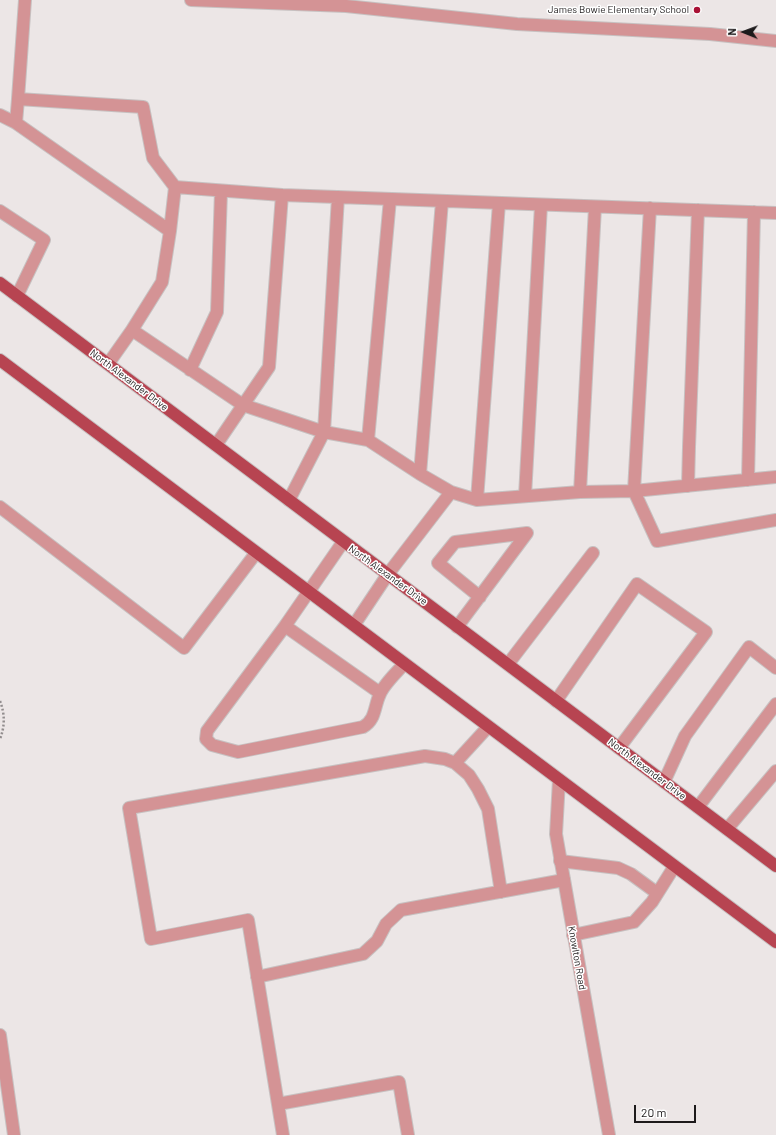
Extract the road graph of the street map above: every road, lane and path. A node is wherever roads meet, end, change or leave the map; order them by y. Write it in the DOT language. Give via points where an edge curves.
graph roads {
  1 [pos="25,0"];
  2 [pos="191,0"];
  3 [pos="776,41"];
  4 [pos="18,99"];
  5 [pos="0,116"];
  6 [pos="16,123"];
  7 [pos="175,187"];
  8 [pos="221,191"];
  9 [pos="282,195"];
  10 [pos="338,197"];
  11 [pos="390,199"];
  12 [pos="442,201"];
  13 [pos="499,203"];
  14 [pos="541,205"];
  15 [pos="595,206"];
  16 [pos="650,208"];
  17 [pos="698,210"];
  18 [pos="0,211"];
  19 [pos="754,212"];
  20 [pos="776,213"];
  21 [pos="170,231"];
  22 [pos="0,283"];
  23 [pos="17,296"];
  24 [pos="132,330"];
  25 [pos="0,360"];
  26 [pos="108,364"];
  27 [pos="190,370"];
  28 [pos="243,405"];
  29 [pos="324,432"];
  30 [pos="368,440"];
  31 [pos="216,445"];
  32 [pos="420,474"];
  33 [pos="776,477"];
  34 [pos="748,480"];
  35 [pos="688,486"];
  36 [pos="634,491"];
  37 [pos="451,492"];
  38 [pos="580,492"];
  39 [pos="525,496"];
  40 [pos="289,500"];
  41 [pos="477,500"];
  42 [pos="0,507"];
  43 [pos="776,520"];
  44 [pos="344,542"];
  45 [pos="256,552"];
  46 [pos="593,553"];
  47 [pos="388,574"];
  48 [pos="309,592"];
  49 [pos="480,596"];
  50 [pos="354,625"];
  51 [pos="285,626"];
  52 [pos="457,627"];
  53 [pos="404,664"];
  54 [pos="508,664"];
  55 [pos="776,668"];
  56 [pos="380,693"];
  57 [pos="0,701"];
  58 [pos="556,701"];
  59 [pos="776,704"];
  60 [pos="488,727"];
  61 [pos="0,739"];
  62 [pos="619,748"];
  63 [pos="455,763"];
  64 [pos="776,771"];
  65 [pos="559,780"];
  66 [pos="664,782"];
  67 [pos="698,807"];
  68 [pos="727,829"];
  69 [pos="560,861"];
  70 [pos="674,866"];
  71 [pos="776,866"];
  72 [pos="564,880"];
  73 [pos="501,892"];
  74 [pos="657,893"];
  75 [pos="573,935"];
  76 [pos="776,942"];
  77 [pos="257,977"];
  78 [pos="0,1034"];
  79 [pos="278,1104"];
  80 [pos="14,1135"];
  81 [pos="283,1135"];
  82 [pos="408,1135"];
  83 [pos="609,1135"];
  1 -- 4 [label="street"];
  2 -- 3 [label="street" via="346,6 517,24 710,34"];
  4 -- 6 [label="street"];
  4 -- 7 [label="street" via="143,107 152,158"];
  5 -- 6 [label="street"];
  6 -- 21 [label="street"];
  7 -- 8 [label="street"];
  7 -- 21 [label="street"];
  8 -- 9 [label="street"];
  8 -- 27 [label="street" via="217,312"];
  9 -- 10 [label="street"];
  9 -- 28 [label="street" via="270,367"];
  10 -- 11 [label="street"];
  10 -- 29 [label="street"];
  11 -- 12 [label="street"];
  11 -- 30 [label="street"];
  12 -- 13 [label="street"];
  12 -- 32 [label="street"];
  13 -- 14 [label="street"];
  13 -- 41 [label="street"];
  14 -- 15 [label="street"];
  14 -- 39 [label="street"];
  15 -- 16 [label="street"];
  15 -- 38 [label="street"];
  16 -- 17 [label="street"];
  16 -- 36 [label="street"];
  17 -- 19 [label="street"];
  17 -- 35 [label="street"];
  18 -- 23 [label="street" via="44,240"];
  19 -- 20 [label="street"];
  19 -- 34 [label="street"];
  21 -- 24 [label="street" via="162,282"];
  22 -- 23 [label="main road, North Alexander Drive"];
  23 -- 26 [label="main road, North Alexander Drive"];
  24 -- 26 [label="street"];
  24 -- 27 [label="street"];
  25 -- 45 [label="main road"];
  26 -- 31 [label="main road, North Alexander Drive"];
  27 -- 28 [label="street"];
  28 -- 29 [label="street"];
  28 -- 31 [label="street"];
  29 -- 30 [label="street"];
  29 -- 40 [label="street"];
  30 -- 32 [label="street"];
  31 -- 40 [label="main road, North Alexander Drive"];
  32 -- 37 [label="street"];
  33 -- 34 [label="street"];
  34 -- 35 [label="street"];
  35 -- 36 [label="street"];
  36 -- 38 [label="street"];
  36 -- 43 [label="street" via="657,541"];
  37 -- 41 [label="street"];
  37 -- 47 [label="street"];
  38 -- 39 [label="street"];
  39 -- 41 [label="street"];
  40 -- 44 [label="main road, North Alexander Drive"];
  42 -- 45 [label="street" via="184,648"];
  44 -- 47 [label="main road, North Alexander Drive"];
  44 -- 48 [label="street"];
  45 -- 48 [label="main road"];
  46 -- 54 [label="street"];
  47 -- 50 [label="street"];
  47 -- 52 [label="main road, North Alexander Drive"];
  48 -- 50 [label="main road"];
  48 -- 51 [label="street"];
  49 -- 49 [label="street" via="494,577 528,532 455,542 438,563"];
  49 -- 52 [label="street"];
  50 -- 53 [label="main road"];
  51 -- 56 [label="street"];
  51 -- 56 [label="street" via="208,731 206,739 212,745 238,752 363,728 372,718"];
  52 -- 54 [label="main road, North Alexander Drive"];
  53 -- 56 [label="street"];
  53 -- 60 [label="main road"];
  54 -- 58 [label="main road, North Alexander Drive"];
  55 -- 66 [label="street" via="749,647 685,736"];
  57 -- 61 [label="path" via="4,717"];
  58 -- 62 [label="main road, North Alexander Drive"];
  58 -- 62 [label="street" via="637,584 706,632"];
  59 -- 67 [label="street"];
  60 -- 63 [label="street"];
  60 -- 65 [label="main road"];
  62 -- 66 [label="main road, North Alexander Drive"];
  63 -- 73 [label="street" via="469,776 488,809"];
  63 -- 77 [label="street" via="425,756 129,808 151,939 248,920"];
  64 -- 68 [label="street"];
  65 -- 69 [label="street, Knowlton Road" via="556,834"];
  65 -- 70 [label="main road"];
  66 -- 67 [label="main road, North Alexander Drive"];
  67 -- 68 [label="main road, North Alexander Drive"];
  68 -- 71 [label="main road, North Alexander Drive"];
  69 -- 72 [label="street, Knowlton Road"];
  69 -- 74 [label="street" via="618,868"];
  70 -- 74 [label="street"];
  70 -- 76 [label="main road"];
  72 -- 73 [label="street"];
  72 -- 75 [label="street, Knowlton Road"];
  73 -- 77 [label="street" via="401,910 386,924 377,941 363,954"];
  74 -- 75 [label="street" via="634,922"];
  75 -- 83 [label="street, Knowlton Road"];
  77 -- 79 [label="street"];
  78 -- 80 [label="street"];
  79 -- 81 [label="street"];
  79 -- 82 [label="street" via="399,1082"];
}
